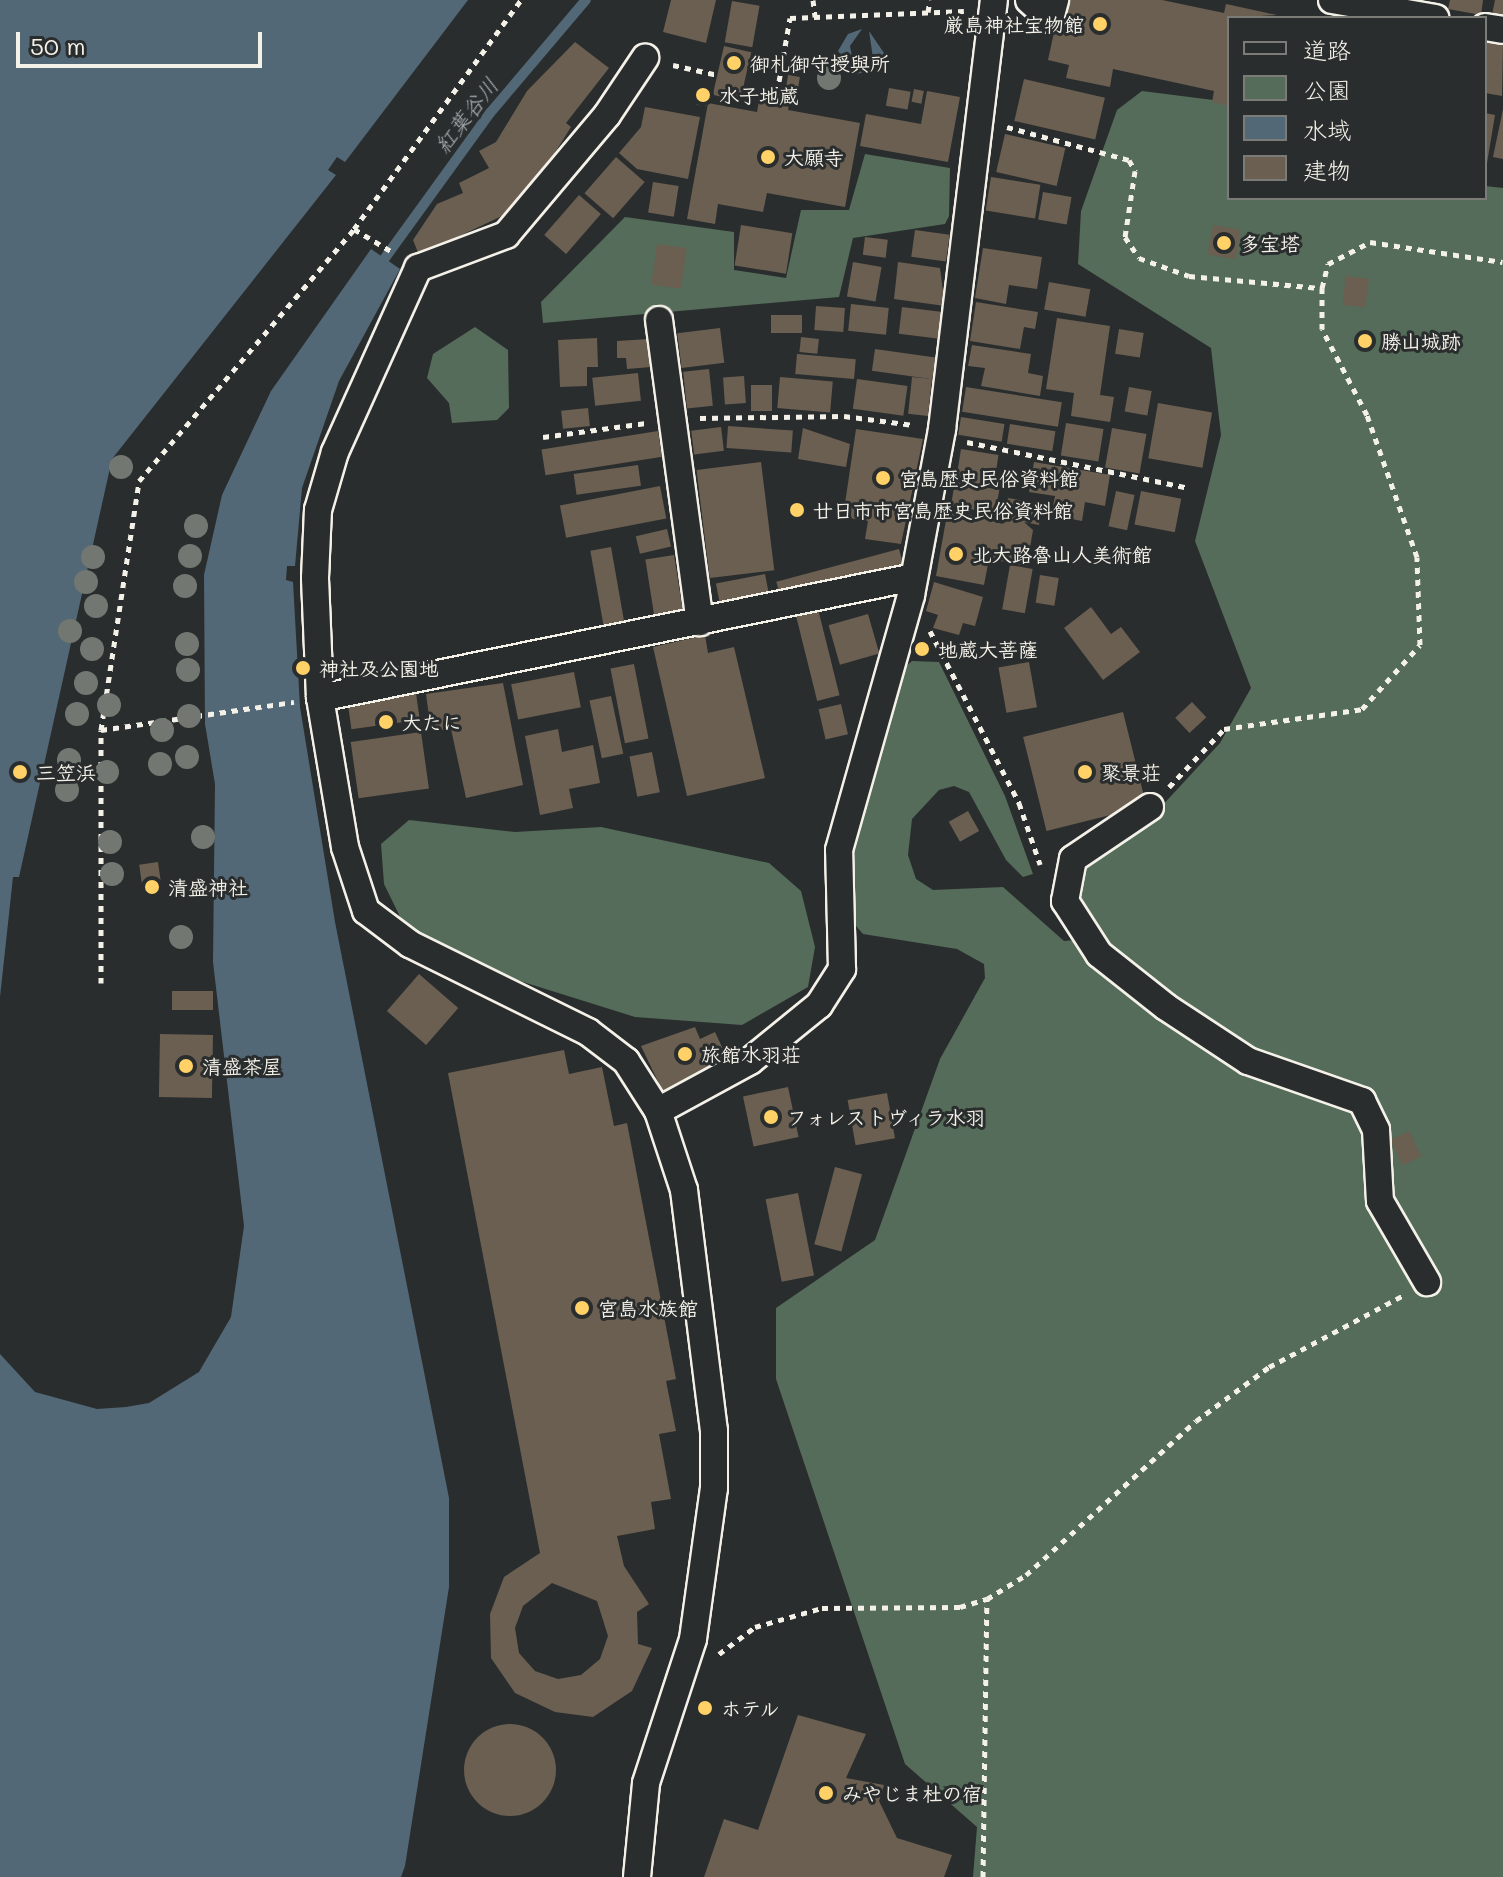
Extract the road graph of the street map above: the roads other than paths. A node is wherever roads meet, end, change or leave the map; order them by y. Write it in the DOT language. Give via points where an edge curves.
graph roads {
  1 [pos="1029,0"];
  2 [pos="1055,0"];
  3 [pos="1332,0"];
  4 [pos="994,5"];
  5 [pos="1424,16"];
  6 [pos="645,58"];
  7 [pos="659,320"];
  8 [pos="914,577"];
  9 [pos="700,622"];
  10 [pos="313,700"];
  11 [pos="1150,807"];
  12 [pos="658,1111"];
  13 [pos="1427,1282"];
  14 [pos="637,1877"];
  1 -- 2 [label="street" via="1050,19"];
  3 -- 5 [label="street"];
  4 -- 8 [label="street" via="942,429"];
  6 -- 10 [label="street" via="607,115 506,235 418,268 335,452 318,510"];
  7 -- 9 [label="street"];
  8 -- 9 [label="street"];
  8 -- 12 [label="street" via="839,850 842,969 819,1005 750,1061"];
  9 -- 10 [label="street"];
  10 -- 12 [label="street" via="345,847 366,911 410,944 588,1032 626,1061"];
  11 -- 13 [label="street" via="1073,859 1065,901 1099,954 1166,1007 1248,1061 1341,1088 1362,1101 1376,1130 1380,1201"];
  12 -- 14 [label="street" via="684,1190 714,1431 714,1488 686,1669 656,1741"];
}
